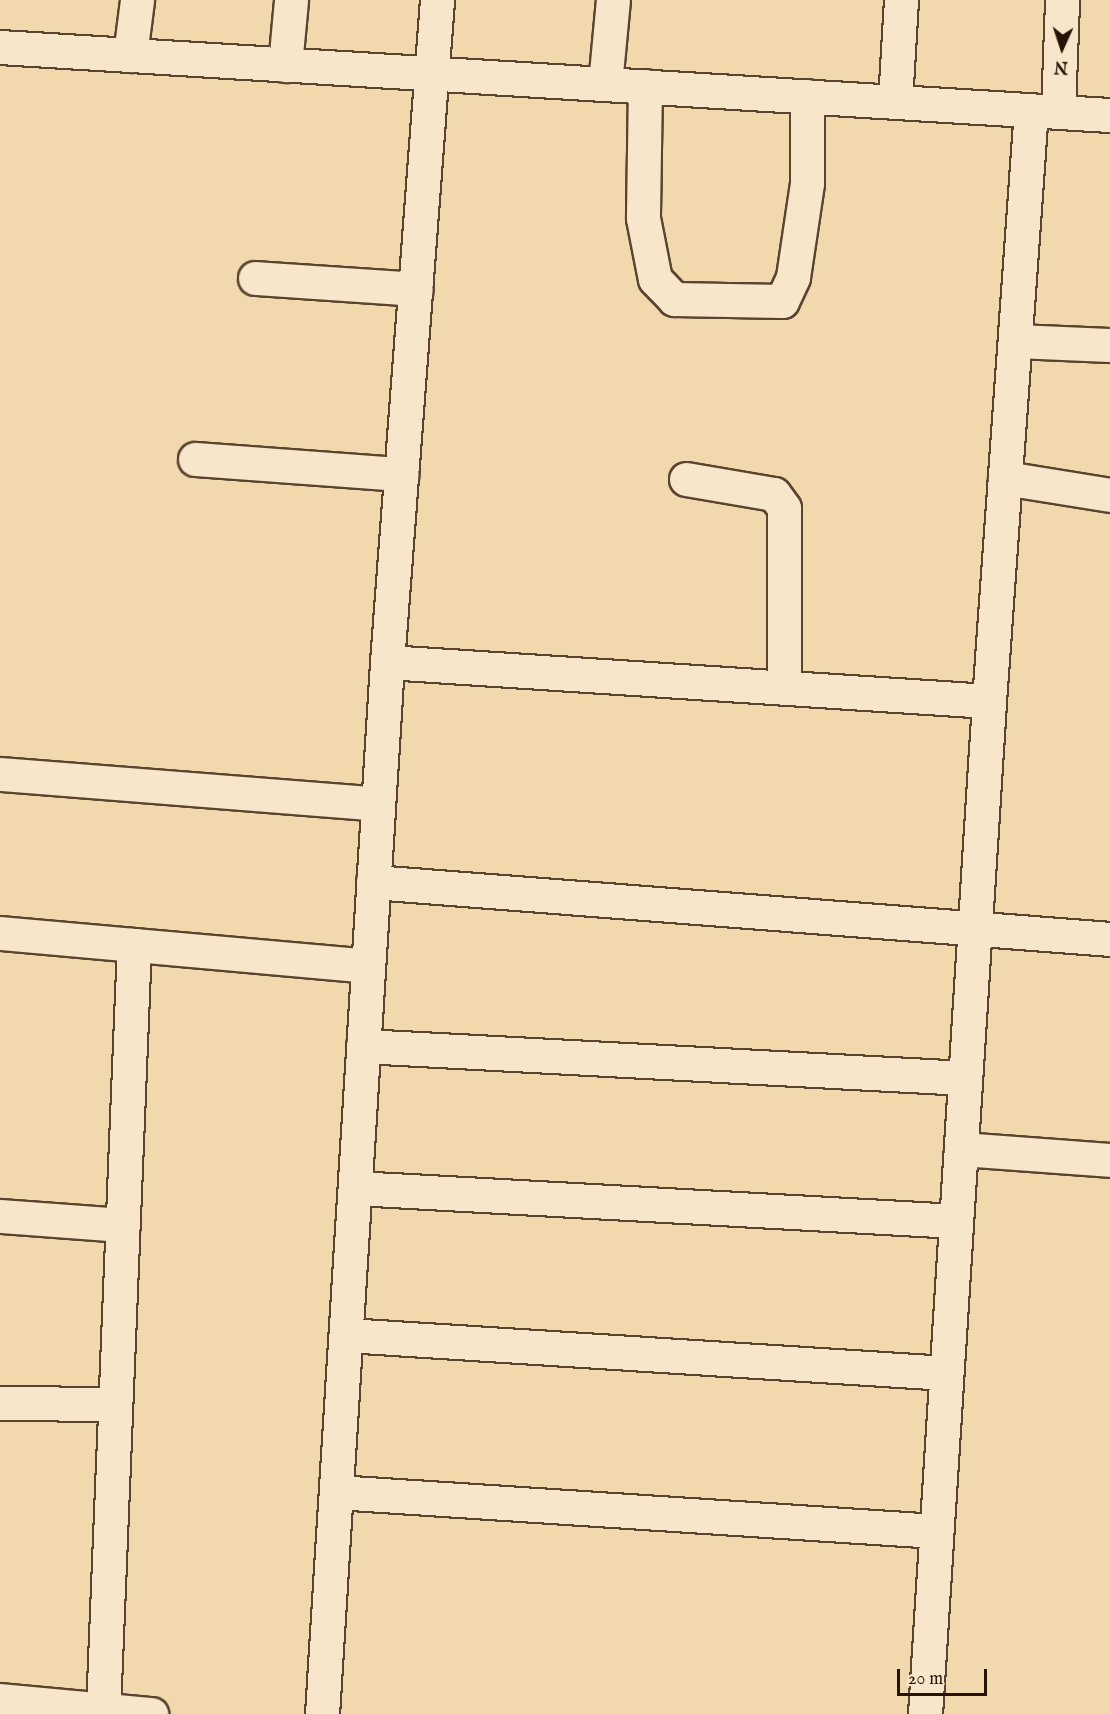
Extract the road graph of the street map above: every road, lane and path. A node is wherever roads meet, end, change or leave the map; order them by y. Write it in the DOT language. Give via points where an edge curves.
graph roads {
  1 [pos="137,0"];
  2 [pos="291,0"];
  3 [pos="437,0"];
  4 [pos="613,0"];
  5 [pos="901,0"];
  6 [pos="1062,0"];
  7 [pos="0,47"];
  8 [pos="130,55"];
  9 [pos="285,64"];
  10 [pos="432,74"];
  11 [pos="605,84"];
  12 [pos="645,86"];
  13 [pos="807,96"];
  14 [pos="895,102"];
  15 [pos="1044,111"];
  16 [pos="1110,115"];
  17 [pos="255,278"];
  18 [pos="416,289"];
  19 [pos="1015,341"];
  20 [pos="1110,345"];
  21 [pos="195,459"];
  22 [pos="401,474"];
  23 [pos="1005,478"];
  24 [pos="686,479"];
  25 [pos="1110,495"];
  26 [pos="387,662"];
  27 [pos="783,687"];
  28 [pos="989,701"];
  29 [pos="0,774"];
  30 [pos="378,804"];
  31 [pos="373,882"];
  32 [pos="975,930"];
  33 [pos="0,933"];
  34 [pos="1110,939"];
  35 [pos="134,945"];
  36 [pos="368,966"];
  37 [pos="363,1046"];
  38 [pos="965,1078"];
  39 [pos="961,1149"];
  40 [pos="1110,1160"];
  41 [pos="355,1188"];
  42 [pos="0,1216"];
  43 [pos="956,1221"];
  44 [pos="123,1225"];
  45 [pos="346,1335"];
  46 [pos="946,1373"];
  47 [pos="0,1403"];
  48 [pos="115,1404"];
  49 [pos="336,1492"];
  50 [pos="936,1531"];
  51 [pos="0,1701"];
  52 [pos="103,1710"];
  53 [pos="151,1714"];
  54 [pos="322,1714"];
  55 [pos="925,1714"];
  1 -- 8 [label="street"];
  2 -- 9 [label="street"];
  3 -- 10 [label="street"];
  4 -- 11 [label="street"];
  5 -- 14 [label="street"];
  6 -- 15 [label="street"];
  7 -- 8 [label="street"];
  8 -- 9 [label="street"];
  9 -- 10 [label="street"];
  10 -- 11 [label="street"];
  10 -- 18 [label="street"];
  11 -- 12 [label="street"];
  12 -- 13 [label="street"];
  12 -- 13 [label="street" via="643,218 655,279 674,299 782,301 793,277 807,183"];
  13 -- 14 [label="street"];
  14 -- 15 [label="street"];
  15 -- 16 [label="street"];
  15 -- 19 [label="street"];
  17 -- 18 [label="street"];
  18 -- 22 [label="street"];
  19 -- 20 [label="street"];
  19 -- 23 [label="street"];
  21 -- 22 [label="street"];
  22 -- 26 [label="street"];
  23 -- 25 [label="street"];
  23 -- 28 [label="street"];
  24 -- 27 [label="street" via="774,494 784,508"];
  26 -- 27 [label="street"];
  26 -- 30 [label="street"];
  27 -- 28 [label="street"];
  28 -- 32 [label="street"];
  29 -- 30 [label="street"];
  30 -- 31 [label="street"];
  31 -- 32 [label="street"];
  31 -- 36 [label="street"];
  32 -- 34 [label="street"];
  32 -- 38 [label="street"];
  33 -- 35 [label="street"];
  35 -- 36 [label="street"];
  35 -- 44 [label="street"];
  36 -- 37 [label="street"];
  37 -- 38 [label="street"];
  37 -- 41 [label="street"];
  38 -- 39 [label="street"];
  39 -- 40 [label="street"];
  39 -- 43 [label="street"];
  41 -- 43 [label="street"];
  41 -- 45 [label="street"];
  42 -- 44 [label="street"];
  43 -- 46 [label="street"];
  44 -- 48 [label="street"];
  45 -- 46 [label="street"];
  45 -- 49 [label="street"];
  46 -- 50 [label="street"];
  47 -- 48 [label="street"];
  48 -- 52 [label="street"];
  49 -- 50 [label="street"];
  49 -- 54 [label="street"];
  50 -- 55 [label="street"];
  51 -- 52 [label="street"];
  52 -- 53 [label="street"];
}
